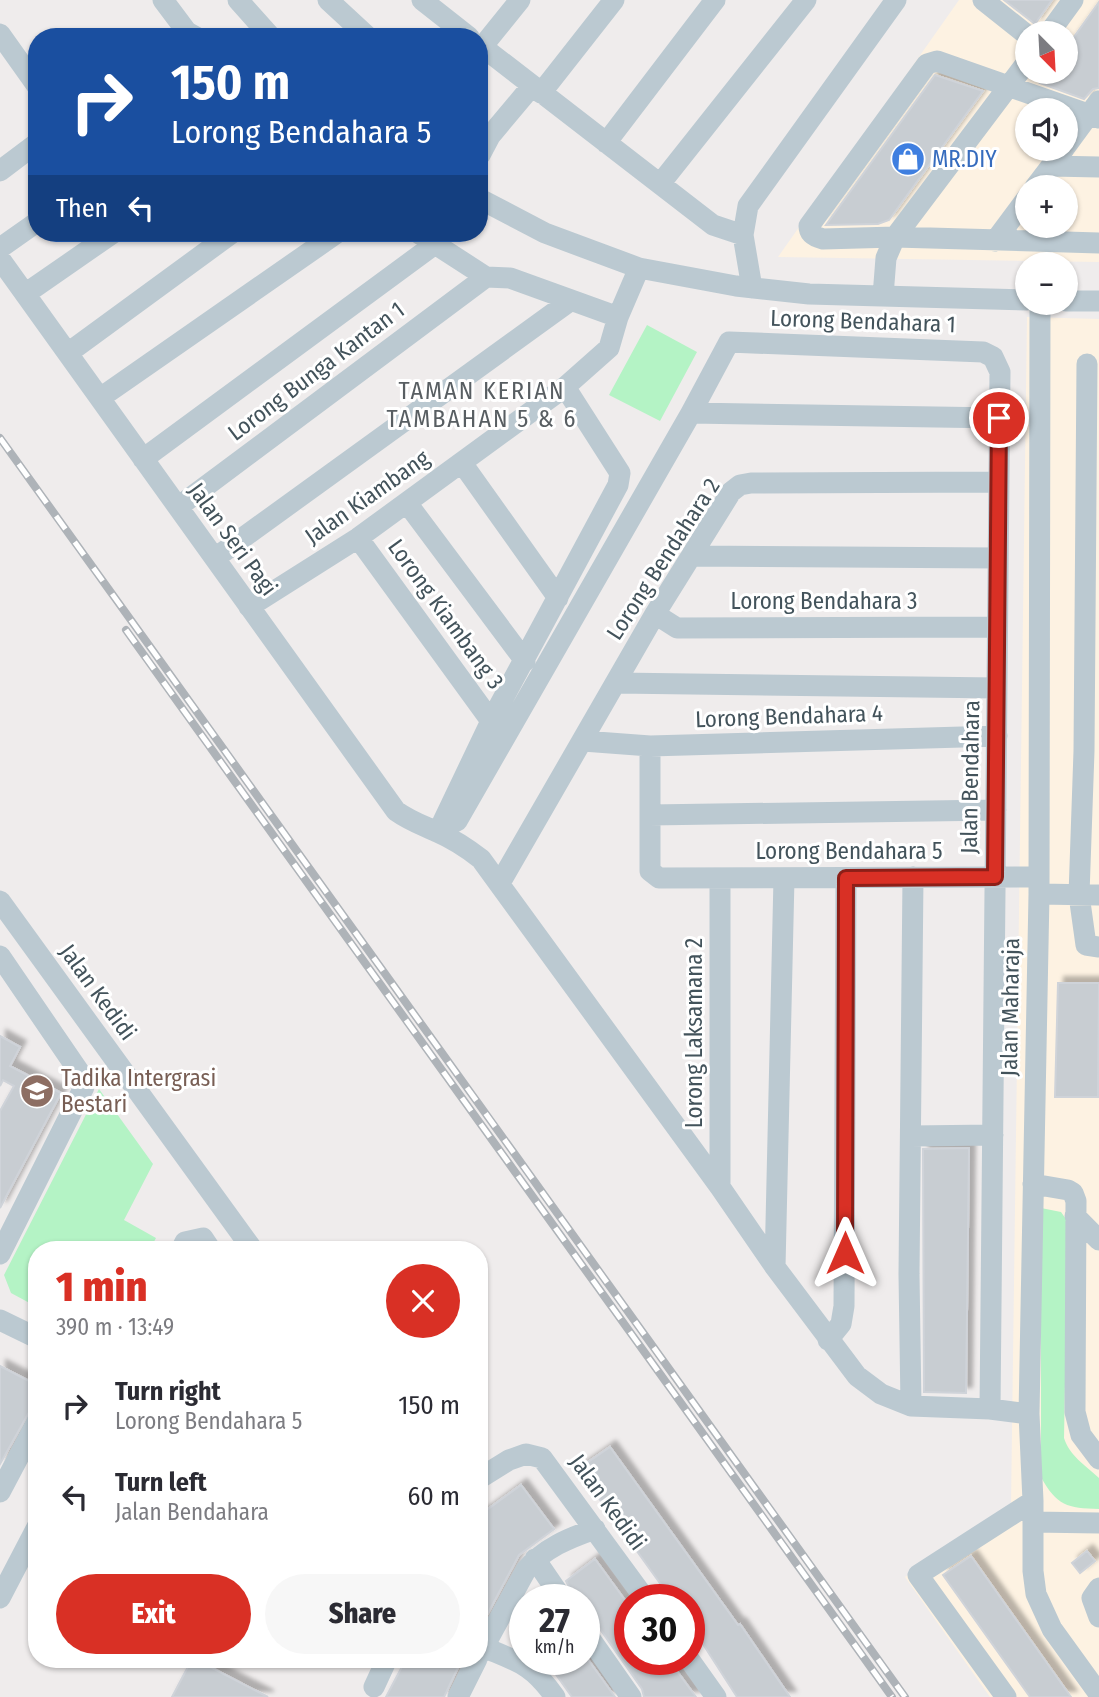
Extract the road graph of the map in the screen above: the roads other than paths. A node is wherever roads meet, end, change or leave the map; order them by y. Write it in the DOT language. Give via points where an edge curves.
graph roads {
  1 [pos="163,0"];
  2 [pos="238,0"];
  3 [pos="328,0"];
  4 [pos="423,0"];
  5 [pos="520,0"];
  6 [pos="614,0"];
  7 [pos="715,0"];
  8 [pos="806,0"];
  9 [pos="896,0"];
  10 [pos="983,0"];
  11 [pos="1073,0"];
  12 [pos="1058,21"];
  13 [pos="1015,25"];
  14 [pos="183,28"];
  15 [pos="263,28"];
  16 [pos="358,28"];
  17 [pos="458,28"];
  18 [pos="488,32"];
  19 [pos="0,34"];
  20 [pos="488,53"];
  21 [pos="28,73"];
  22 [pos="1015,78"];
  23 [pos="1009,86"];
  24 [pos="534,93"];
  25 [pos="1096,111"];
  26 [pos="488,130"];
  27 [pos="1078,132"];
  28 [pos="606,143"];
  29 [pos="28,148"];
  30 [pos="1078,160"];
  31 [pos="3,161"];
  32 [pos="1055,161"];
  33 [pos="1099,167"];
  34 [pos="1044,175"];
  35 [pos="660,184"];
  36 [pos="488,203"];
  37 [pos="1015,214"];
  38 [pos="28,228"];
  39 [pos="743,235"];
  40 [pos="895,237"];
  41 [pos="995,241"];
  42 [pos="100,242"];
  43 [pos="220,242"];
  44 [pos="324,242"];
  45 [pos="422,242"];
  46 [pos="433,242"];
  47 [pos="1099,243"];
  48 [pos="0,248"];
  49 [pos="0,258"];
  50 [pos="639,268"];
  51 [pos="486,277"];
  52 [pos="751,288"];
  53 [pos="25,294"];
  54 [pos="883,296"];
  55 [pos="1015,300"];
  56 [pos="570,301"];
  57 [pos="1078,301"];
  58 [pos="1099,301"];
  59 [pos="1040,315"];
  60 [pos="618,317"];
  61 [pos="68,353"];
  62 [pos="993,358"];
  63 [pos="1087,364"];
  64 [pos="565,387"];
  65 [pos="100,398"];
  66 [pos="691,413"];
  67 [pos="999,418"];
  68 [pos="144,459"];
  69 [pos="462,463"];
  70 [pos="999,482"];
  71 [pos="407,503"];
  72 [pos="178,507"];
  73 [pos="358,538"];
  74 [pos="691,556"];
  75 [pos="215,558"];
  76 [pos="998,558"];
  77 [pos="558,598"];
  78 [pos="249,607"];
  79 [pos="655,614"];
  80 [pos="998,627"];
  81 [pos="525,661"];
  82 [pos="617,683"];
  83 [pos="997,688"];
  84 [pos="491,721"];
  85 [pos="996,736"];
  86 [pos="583,741"];
  87 [pos="650,746"];
  88 [pos="1091,751"];
  89 [pos="996,810"];
  90 [pos="650,815"];
  91 [pos="443,835"];
  92 [pos="913,877"];
  93 [pos="995,877"];
  94 [pos="720,878"];
  95 [pos="784,878"];
  96 [pos="846,878"];
  97 [pos="500,883"];
  98 [pos="1039,886"];
  99 [pos="1089,895"];
  100 [pos="0,901"];
  101 [pos="1099,947"];
  102 [pos="0,956"];
  103 [pos="993,1135"];
  104 [pos="911,1136"];
  105 [pos="1033,1184"];
  106 [pos="720,1187"];
  107 [pos="1076,1216"];
  108 [pos="1099,1240"];
  109 [pos="246,1241"];
  110 [pos="0,1254"];
  111 [pos="775,1267"];
  112 [pos="0,1320"];
  113 [pos="28,1334"];
  114 [pos="828,1339"];
  115 [pos="911,1406"];
  116 [pos="990,1409"];
  117 [pos="1029,1414"];
  118 [pos="28,1439"];
  119 [pos="1099,1460"];
  120 [pos="488,1473"];
  121 [pos="0,1492"];
  122 [pos="1033,1501"];
  123 [pos="1033,1522"];
  124 [pos="1099,1523"];
  125 [pos="595,1529"];
  126 [pos="28,1544"];
  127 [pos="535,1559"];
  128 [pos="553,1584"];
  129 [pos="635,1584"];
  130 [pos="1099,1588"];
  131 [pos="0,1598"];
  132 [pos="1099,1617"];
  133 [pos="488,1639"];
  134 [pos="600,1653"];
  135 [pos="488,1656"];
  136 [pos="383,1668"];
  137 [pos="472,1668"];
  138 [pos="700,1675"];
  139 [pos="374,1687"];
  140 [pos="1099,1694"];
  141 [pos="458,1697"];
  142 [pos="555,1697"];
  143 [pos="631,1697"];
  144 [pos="716,1697"];
  145 [pos="1006,1697"];
  1 -- 14 [label="street"];
  2 -- 15 [label="street"];
  3 -- 16 [label="street"];
  4 -- 17 [label="street"];
  5 -- 18 [label="street"];
  6 -- 24 [label="street"];
  7 -- 28 [label="street"];
  8 -- 35 [label="street"];
  9 -- 39 [label="street" via="748,206"];
  10 -- 13 [label="street"];
  11 -- 12 [label="street"];
  19 -- 21 [label="street"];
  20 -- 24 [label="street"];
  22 -- 23 [label="street"];
  23 -- 25 [label="street"];
  23 -- 40 [label="street"];
  23 -- 40 [label="street" via="937,61 927,64 809,226 814,237 823,239"];
  24 -- 26 [label="street"];
  24 -- 28 [label="street"];
  25 -- 27 [label="street"];
  28 -- 35 [label="street"];
  29 -- 31 [label="street"];
  30 -- 33 [label="street"];
  32 -- 34 [label="street"];
  35 -- 39 [label="street" via="713,225"];
  36 -- 50 [label="street" via="545,233"];
  37 -- 41 [label="street"];
  38 -- 48 [label="street"];
  39 -- 52 [label="street"];
  40 -- 41 [label="street"];
  40 -- 54 [label="street" via="886,258"];
  41 -- 47 [label="street"];
  42 -- 53 [label="street"];
  43 -- 61 [label="street"];
  44 -- 65 [label="street"];
  45 -- 68 [label="street"];
  46 -- 51 [label="street"];
  49 -- 53 [label="street, Jalan Seri Pagi"];
  50 -- 52 [label="street"];
  50 -- 60 [label="street, Jalan Kiambang"];
  51 -- 56 [label="street" via="510,278"];
  51 -- 72 [label="street, Lorong Bunga Kantan 1"];
  52 -- 54 [label="street"];
  53 -- 61 [label="street, Jalan Seri Pagi"];
  54 -- 55 [label="street"];
  56 -- 60 [label="street"];
  56 -- 75 [label="street"];
  57 -- 58 [label="street"];
  59 -- 98 [label="street, Jalan Maharaja"];
  60 -- 64 [label="street, Jalan Kiambang" via="609,348"];
  61 -- 65 [label="street, Jalan Seri Pagi"];
  62 -- 66 [label="street, Lorong Bendahara 1" via="983,352 729,342"];
  62 -- 67 [label="street, Jalan Bendahara" via="1000,372"];
  63 -- 88 [label="street"];
  64 -- 69 [label="street, Jalan Kiambang"];
  64 -- 77 [label="street" via="620,473 618,485"];
  65 -- 68 [label="street, Jalan Seri Pagi"];
  66 -- 67 [label="street"];
  66 -- 91 [label="street"];
  67 -- 70 [label="street, Jalan Bendahara"];
  68 -- 72 [label="street, Jalan Seri Pagi"];
  69 -- 71 [label="street, Jalan Kiambang"];
  69 -- 77 [label="street"];
  70 -- 74 [label="street, Lorong Bendahara 2" via="751,482 731,492"];
  70 -- 76 [label="street, Jalan Bendahara"];
  71 -- 73 [label="street, Jalan Kiambang"];
  71 -- 81 [label="street"];
  72 -- 75 [label="street, Jalan Seri Pagi"];
  73 -- 78 [label="street, Jalan Kiambang"];
  73 -- 84 [label="street, Lorong Kiambang 3"];
  74 -- 76 [label="street"];
  74 -- 79 [label="street, Lorong Bendahara 2"];
  75 -- 78 [label="street, Jalan Seri Pagi"];
  76 -- 80 [label="street, Jalan Bendahara"];
  77 -- 81 [label="street"];
  78 -- 91 [label="street, Jalan Seri Pagi" via="396,811 411,823"];
  79 -- 80 [label="street, Lorong Bendahara 3" via="677,628"];
  79 -- 82 [label="street, Lorong Bendahara 2"];
  80 -- 83 [label="street, Jalan Bendahara"];
  81 -- 84 [label="street"];
  82 -- 83 [label="street"];
  82 -- 86 [label="street, Lorong Bendahara 2"];
  83 -- 85 [label="street, Jalan Bendahara"];
  84 -- 91 [label="street"];
  85 -- 87 [label="street, Lorong Bendahara 4"];
  85 -- 89 [label="street, Jalan Bendahara"];
  86 -- 87 [label="street, Lorong Bendahara 4"];
  86 -- 97 [label="street, Lorong Bendahara 2"];
  87 -- 90 [label="street"];
  88 -- 99 [label="street"];
  89 -- 90 [label="street"];
  89 -- 93 [label="street, Jalan Bendahara"];
  90 -- 94 [label="street, Lorong Bendahara 5" via="650,871 659,878"];
  91 -- 97 [label="street, Jalan Seri Pagi" via="481,859"];
  92 -- 93 [label="street, Lorong Bendahara 5"];
  92 -- 96 [label="street, Lorong Bendahara 5"];
  92 -- 104 [label="street"];
  93 -- 98 [label="street, Lorong Bendahara 5"];
  93 -- 103 [label="street, Jalan Bendahara"];
  94 -- 95 [label="street, Lorong Bendahara 5"];
  94 -- 106 [label="street, Lorong Laksamana 2"];
  95 -- 96 [label="street, Lorong Bendahara 5"];
  95 -- 111 [label="street"];
  96 -- 114 [label="street" via="844,1306 841,1324"];
  97 -- 106 [label="street, Jalan Seri Pagi"];
  98 -- 99 [label="street, Lorong Bendahara 5"];
  98 -- 105 [label="street, Jalan Maharaja"];
  99 -- 101 [label="street" via="1086,945"];
  100 -- 109 [label="street, Jalan Kedidi"];
  102 -- 110 [label="street" via="82,1076 84,1087"];
  103 -- 104 [label="street"];
  103 -- 116 [label="street, Jalan Bendahara"];
  104 -- 115 [label="street"];
  105 -- 107 [label="street" via="1073,1193"];
  105 -- 117 [label="street, Jalan Maharaja"];
  106 -- 111 [label="street, Jalan Seri Pagi"];
  107 -- 108 [label="street"];
  107 -- 119 [label="street" via="1075,1412 1081,1435"];
  111 -- 114 [label="street, Jalan Seri Pagi"];
  112 -- 113 [label="street"];
  114 -- 115 [label="street, Jalan Seri Pagi" via="857,1376 881,1394"];
  115 -- 116 [label="street"];
  116 -- 117 [label="street"];
  117 -- 122 [label="street, Jalan Maharaja"];
  118 -- 121 [label="street"];
  120 -- 125 [label="street, Jalan Kedidi" via="526,1454 542,1458"];
  122 -- 123 [label="street, Jalan Maharaja"];
  122 -- 145 [label="street" via="918,1576"];
  123 -- 124 [label="street"];
  123 -- 140 [label="street, Jalan Maharaja" via="1036,1594 1052,1629"];
  125 -- 127 [label="street" via="568,1538"];
  125 -- 129 [label="street, Jalan Kedidi"];
  126 -- 131 [label="street"];
  127 -- 128 [label="street"];
  127 -- 133 [label="street"];
  130 -- 132 [label="street" via="1092,1598"];
  134 -- 143 [label="street"];
  135 -- 142 [label="street" via="533,1670"];
  136 -- 139 [label="street"];
  137 -- 141 [label="street"];
  138 -- 144 [label="street"];
}
